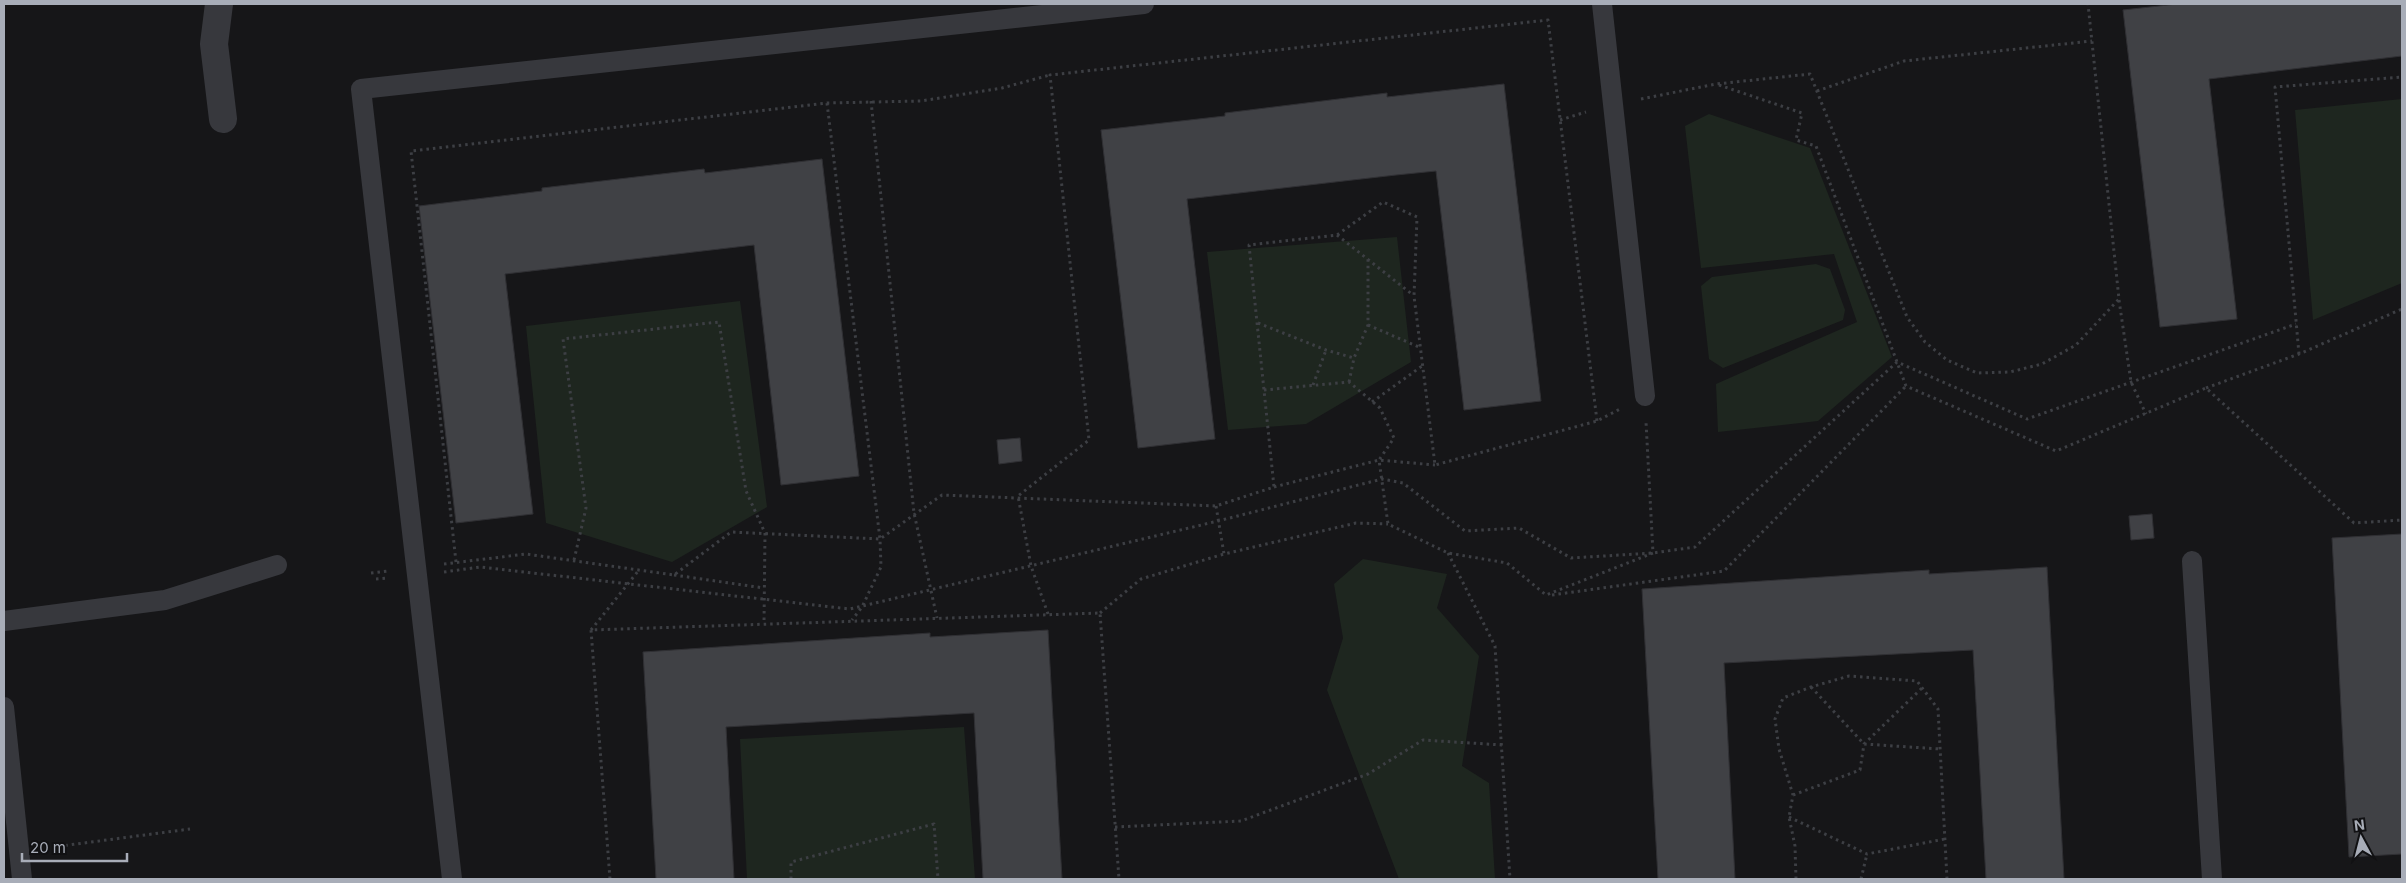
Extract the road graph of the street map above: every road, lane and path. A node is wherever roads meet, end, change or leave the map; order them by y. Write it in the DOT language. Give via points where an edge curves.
graph roads {
  1 [pos="219,4"];
  2 [pos="1144,4"];
  3 [pos="1602,4"];
  4 [pos="2088,4"];
  5 [pos="993,12"];
  6 [pos="2092,41"];
  7 [pos="1050,75"];
  8 [pos="2402,78"];
  9 [pos="1716,84"];
  10 [pos="1817,91"];
  11 [pos="871,101"];
  12 [pos="827,103"];
  13 [pos="1613,104"];
  14 [pos="223,119"];
  15 [pos="1560,120"];
  16 [pos="1337,235"];
  17 [pos="1368,259"];
  18 [pos="1414,296"];
  19 [pos="2119,299"];
  20 [pos="2402,309"];
  21 [pos="1258,323"];
  22 [pos="2296,324"];
  23 [pos="1368,325"];
  24 [pos="1420,347"];
  25 [pos="1326,350"];
  26 [pos="2299,354"];
  27 [pos="1354,358"];
  28 [pos="1897,362"];
  29 [pos="1422,366"];
  30 [pos="1349,382"];
  31 [pos="2131,382"];
  32 [pos="1313,385"];
  33 [pos="1906,386"];
  34 [pos="2206,388"];
  35 [pos="1264,390"];
  36 [pos="1645,396"];
  37 [pos="1372,402"];
  38 [pos="2146,414"];
  39 [pos="1596,421"];
  40 [pos="1379,460"];
  41 [pos="1435,465"];
  42 [pos="1382,479"];
  43 [pos="1274,487"];
  44 [pos="1018,496"];
  45 [pos="1216,506"];
  46 [pos="914,513"];
  47 [pos="2402,520"];
  48 [pos="1218,521"];
  49 [pos="1388,524"];
  50 [pos="765,533"];
  51 [pos="880,539"];
  52 [pos="1448,553"];
  53 [pos="1653,553"];
  54 [pos="1224,554"];
  55 [pos="574,560"];
  56 [pos="2192,561"];
  57 [pos="456,562"];
  58 [pos="277,565"];
  59 [pos="1031,566"];
  60 [pos="640,570"];
  61 [pos="416,571"];
  62 [pos="372,573"];
  63 [pos="674,575"];
  64 [pos="376,579"];
  65 [pos="628,584"];
  66 [pos="764,588"];
  67 [pos="930,590"];
  68 [pos="1546,595"];
  69 [pos="764,600"];
  70 [pos="862,606"];
  71 [pos="1100,613"];
  72 [pos="1048,614"];
  73 [pos="937,618"];
  74 [pos="4,621"];
  75 [pos="851,621"];
  76 [pos="764,624"];
  77 [pos="591,630"];
  78 [pos="1811,687"];
  79 [pos="1922,688"];
  80 [pos="4,708"];
  81 [pos="1864,744"];
  82 [pos="1502,745"];
  83 [pos="1940,749"];
  84 [pos="1793,795"];
  85 [pos="1789,817"];
  86 [pos="1115,827"];
  87 [pos="190,829"];
  88 [pos="1945,839"];
  89 [pos="19,852"];
  90 [pos="1867,854"];
  91 [pos="22,879"];
  92 [pos="452,879"];
  93 [pos="610,879"];
  94 [pos="791,879"];
  95 [pos="938,879"];
  96 [pos="1119,879"];
  97 [pos="1510,879"];
  98 [pos="1796,879"];
  99 [pos="1861,879"];
  100 [pos="1947,879"];
  101 [pos="2212,879"];
  1 -- 14 [label="street" via="214,44"];
  2 -- 5 [label="lane"];
  3 -- 13 [label="lane"];
  4 -- 6 [label="path"];
  5 -- 61 [label="lane" via="361,89"];
  6 -- 10 [label="path" via="1904,61"];
  6 -- 19 [label="path"];
  7 -- 11 [label="path" via="1002,88 921,100"];
  7 -- 15 [label="path" via="1548,20"];
  7 -- 44 [label="path" via="1089,440"];
  8 -- 22 [label="path" via="2275,88"];
  9 -- 10 [label="path" via="1810,74"];
  9 -- 13 [label="path"];
  9 -- 28 [label="path" via="1802,113 1796,140 1816,146"];
  10 -- 19 [label="path" via="1907,317 1925,342 1947,360 1977,373 2010,372 2042,364 2076,346"];
  11 -- 12 [label="path"];
  11 -- 46 [label="path"];
  12 -- 51 [label="path"];
  12 -- 57 [label="path" via="411,151"];
  13 -- 15 [label="path"];
  13 -- 36 [label="lane"];
  15 -- 39 [label="path"];
  16 -- 17 [label="path"];
  16 -- 18 [label="path" via="1383,202 1417,217"];
  16 -- 21 [label="path" via="1249,245"];
  17 -- 18 [label="path"];
  17 -- 23 [label="path"];
  18 -- 24 [label="path"];
  19 -- 31 [label="path"];
  20 -- 26 [label="path"];
  21 -- 25 [label="path"];
  21 -- 35 [label="path"];
  22 -- 26 [label="path"];
  22 -- 31 [label="path"];
  23 -- 24 [label="path"];
  23 -- 27 [label="path"];
  24 -- 29 [label="path"];
  25 -- 27 [label="path"];
  25 -- 32 [label="path"];
  26 -- 34 [label="path"];
  27 -- 30 [label="path"];
  28 -- 31 [label="path" via="2027,419"];
  28 -- 33 [label="path"];
  28 -- 53 [label="path" via="1695,546"];
  29 -- 37 [label="path"];
  29 -- 41 [label="path"];
  30 -- 32 [label="path"];
  30 -- 37 [label="path"];
  31 -- 38 [label="path"];
  32 -- 35 [label="path"];
  33 -- 38 [label="path" via="2056,451"];
  33 -- 68 [label="path" via="1724,571"];
  34 -- 38 [label="path"];
  34 -- 47 [label="path" via="2354,523"];
  35 -- 43 [label="path"];
  36 -- 39 [label="path"];
  36 -- 53 [label="path"];
  37 -- 40 [label="path" via="1380,408 1394,438"];
  39 -- 41 [label="path"];
  40 -- 41 [label="path"];
  40 -- 42 [label="path"];
  40 -- 43 [label="path"];
  42 -- 48 [label="path"];
  42 -- 49 [label="path"];
  42 -- 53 [label="path" via="1403,483 1465,531 1519,528 1571,558"];
  43 -- 45 [label="path"];
  44 -- 45 [label="path"];
  44 -- 46 [label="path" via="942,495"];
  44 -- 59 [label="path"];
  45 -- 48 [label="path"];
  46 -- 51 [label="path"];
  46 -- 67 [label="path"];
  48 -- 54 [label="path"];
  48 -- 59 [label="path"];
  49 -- 52 [label="path"];
  49 -- 54 [label="path" via="1356,523"];
  50 -- 51 [label="path"];
  50 -- 55 [label="path" via="746,491 719,322 563,339 586,508"];
  50 -- 63 [label="path" via="731,532"];
  50 -- 66 [label="path"];
  51 -- 70 [label="path" via="881,567"];
  52 -- 68 [label="path" via="1507,563"];
  52 -- 82 [label="path" via="1496,646"];
  53 -- 68 [label="path"];
  54 -- 71 [label="path" via="1141,579"];
  55 -- 57 [label="path" via="526,554"];
  55 -- 60 [label="path"];
  56 -- 101 [label="lane"];
  57 -- 61 [label="path"];
  58 -- 74 [label="lane" via="165,600"];
  59 -- 67 [label="path"];
  59 -- 72 [label="path"];
  60 -- 63 [label="path"];
  60 -- 65 [label="path"];
  61 -- 62 [label="path"];
  61 -- 64 [label="path"];
  61 -- 65 [label="path" via="480,567"];
  61 -- 92 [label="lane"];
  63 -- 66 [label="path"];
  65 -- 69 [label="path"];
  65 -- 77 [label="path"];
  66 -- 69 [label="path"];
  67 -- 70 [label="path"];
  67 -- 73 [label="path"];
  69 -- 70 [label="path" via="850,609"];
  69 -- 76 [label="path"];
  70 -- 75 [label="path"];
  71 -- 72 [label="path"];
  71 -- 86 [label="path"];
  72 -- 73 [label="path"];
  73 -- 75 [label="path"];
  75 -- 76 [label="path"];
  76 -- 77 [label="path"];
  77 -- 93 [label="path"];
  78 -- 79 [label="path" via="1849,676 1917,681"];
  78 -- 81 [label="path"];
  78 -- 84 [label="path" via="1783,698 1775,719 1779,749"];
  79 -- 81 [label="path"];
  79 -- 83 [label="path" via="1938,709"];
  80 -- 89 [label="lane"];
  81 -- 83 [label="path"];
  81 -- 84 [label="path" via="1860,770"];
  82 -- 86 [label="path" via="1423,740 1368,774 1241,821"];
  82 -- 97 [label="path"];
  83 -- 88 [label="path"];
  84 -- 85 [label="path"];
  85 -- 90 [label="path"];
  85 -- 98 [label="path" via="1795,846"];
  86 -- 96 [label="path"];
  87 -- 89 [label="path"];
  88 -- 90 [label="path"];
  88 -- 100 [label="path"];
  89 -- 91 [label="lane"];
  90 -- 99 [label="path"];
  94 -- 95 [label="path" via="791,862 934,824"];
}
